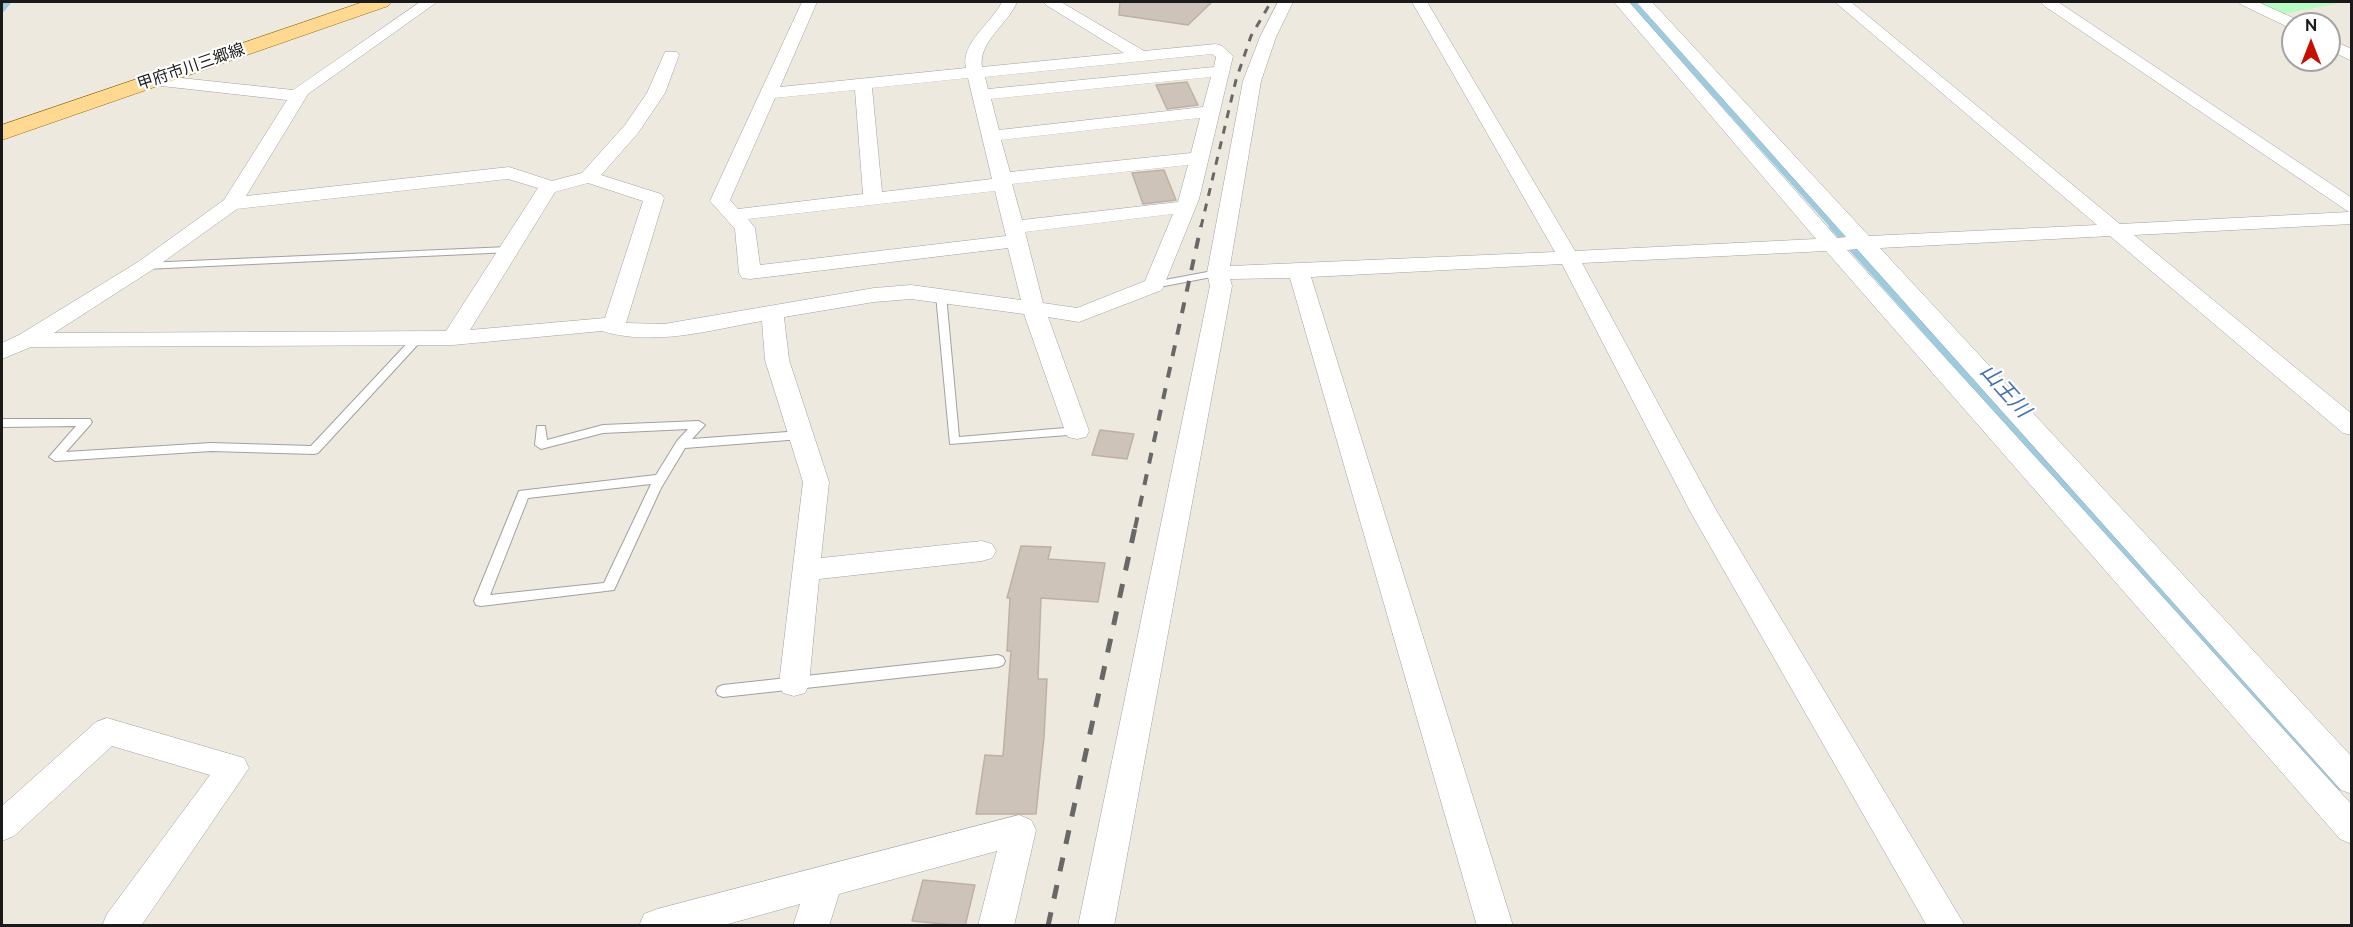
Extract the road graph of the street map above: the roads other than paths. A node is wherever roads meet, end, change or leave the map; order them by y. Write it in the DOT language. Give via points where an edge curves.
graph roads {
  1 [pos="381,2"];
  2 [pos="429,2"];
  3 [pos="809,2"];
  4 [pos="1009,2"];
  5 [pos="1051,2"];
  6 [pos="1286,2"];
  7 [pos="1419,2"];
  8 [pos="1621,2"];
  9 [pos="1643,2"];
  10 [pos="1842,2"];
  11 [pos="2048,2"];
  12 [pos="2247,2"];
  13 [pos="2281,18"];
  14 [pos="671,55"];
  15 [pos="1141,56"];
  16 [pos="1221,71"];
  17 [pos="975,72"];
  18 [pos="153,80"];
  19 [pos="863,84"];
  20 [pos="768,93"];
  21 [pos="981,95"];
  22 [pos="298,96"];
  23 [pos="1210,112"];
  24 [pos="2,133"];
  25 [pos="991,136"];
  26 [pos="1199,158"];
  27 [pos="589,177"];
  28 [pos="1002,182"];
  29 [pos="548,188"];
  30 [pos="873,199"];
  31 [pos="232,204"];
  32 [pos="1185,207"];
  33 [pos="2352,207"];
  34 [pos="734,215"];
  35 [pos="2352,218"];
  36 [pos="2114,229"];
  37 [pos="1015,234"];
  38 [pos="1849,244"];
  39 [pos="508,250"];
  40 [pos="1568,256"];
  41 [pos="145,266"];
  42 [pos="1299,271"];
  43 [pos="1218,273"];
  44 [pos="1154,285"];
  45 [pos="941,295"];
  46 [pos="1034,309"];
  47 [pos="772,313"];
  48 [pos="613,327"];
  49 [pos="418,338"];
  50 [pos="453,338"];
  51 [pos="27,340"];
  52 [pos="2,352"];
  53 [pos="2,423"];
  54 [pos="2352,427"];
  55 [pos="541,429"];
  56 [pos="1077,431"];
  57 [pos="801,435"];
  58 [pos="681,444"];
  59 [pos="661,479"];
  60 [pos="982,550"];
  61 [pos="806,570"];
  62 [pos="998,661"];
  63 [pos="794,684"];
  64 [pos="723,691"];
  65 [pos="2352,780"];
  66 [pos="2,826"];
  67 [pos="2352,829"];
  68 [pos="825,881"];
  69 [pos="120,926"];
  70 [pos="657,926"];
  71 [pos="811,926"];
  72 [pos="996,926"];
  73 [pos="1096,926"];
  74 [pos="1495,926"];
  75 [pos="1947,926"];
  1 -- 18 [label="main road, 甲府市川三郷線"];
  2 -- 22 [label="street"];
  3 -- 20 [label="street"];
  4 -- 17 [label="street" via="974,51"];
  5 -- 15 [label="street"];
  6 -- 43 [label="street" via="1252,81"];
  7 -- 40 [label="street"];
  8 -- 38 [label="street"];
  9 -- 38 [label="street"];
  10 -- 36 [label="street"];
  11 -- 33 [label="street"];
  12 -- 13 [label="street"];
  14 -- 27 [label="street" via="656,93 632,129"];
  15 -- 16 [label="street" via="1216,49 1225,56"];
  15 -- 17 [label="street"];
  16 -- 21 [label="street"];
  16 -- 23 [label="street"];
  17 -- 19 [label="street"];
  17 -- 21 [label="street"];
  18 -- 22 [label="street"];
  18 -- 24 [label="main road, 甲府市川三郷線"];
  19 -- 20 [label="street"];
  19 -- 30 [label="street"];
  20 -- 34 [label="street" via="720,201"];
  21 -- 25 [label="street"];
  22 -- 31 [label="street"];
  23 -- 25 [label="street"];
  23 -- 26 [label="street"];
  25 -- 28 [label="street"];
  26 -- 28 [label="street"];
  26 -- 32 [label="street"];
  27 -- 29 [label="street"];
  27 -- 48 [label="street" via="654,198"];
  28 -- 30 [label="street"];
  28 -- 37 [label="street"];
  29 -- 31 [label="street" via="537,180 508,173"];
  29 -- 39 [label="street"];
  30 -- 34 [label="street"];
  31 -- 41 [label="street"];
  32 -- 37 [label="street"];
  32 -- 44 [label="street"];
  34 -- 37 [label="street" via="745,228 750,273"];
  35 -- 36 [label="street"];
  36 -- 38 [label="street"];
  36 -- 54 [label="street"];
  37 -- 46 [label="street"];
  38 -- 40 [label="street"];
  38 -- 65 [label="street"];
  38 -- 67 [label="street"];
  39 -- 41 [label="lane"];
  39 -- 50 [label="street"];
  40 -- 42 [label="street"];
  40 -- 75 [label="street" via="1703,512"];
  41 -- 51 [label="street"];
  42 -- 43 [label="street"];
  42 -- 74 [label="street"];
  43 -- 44 [label="lane"];
  43 -- 73 [label="street" via="1221,286"];
  44 -- 46 [label="street" via="1079,315"];
  45 -- 46 [label="street"];
  45 -- 47 [label="street" via="911,292"];
  45 -- 56 [label="lane" via="954,441"];
  46 -- 56 [label="street"];
  47 -- 48 [label="street" via="664,331"];
  47 -- 57 [label="street" via="777,360"];
  48 -- 50 [label="street" via="602,324"];
  49 -- 50 [label="street"];
  49 -- 51 [label="street"];
  49 -- 53 [label="lane" via="314,450 211,447 54,457 86,422"];
  51 -- 52 [label="street"];
  55 -- 58 [label="lane" via="541,445 603,429 699,425"];
  57 -- 58 [label="lane"];
  57 -- 61 [label="street" via="816,482"];
  58 -- 59 [label="lane"];
  59 -- 59 [label="lane" via="609,587 480,601 523,494"];
  60 -- 61 [label="street"];
  61 -- 63 [label="street"];
  62 -- 63 [label="lane"];
  63 -- 64 [label="lane"];
  66 -- 69 [label="street" via="107,731 233,768"];
  68 -- 70 [label="street"];
  68 -- 71 [label="street"];
  68 -- 72 [label="street" via="1019,830"];
}
